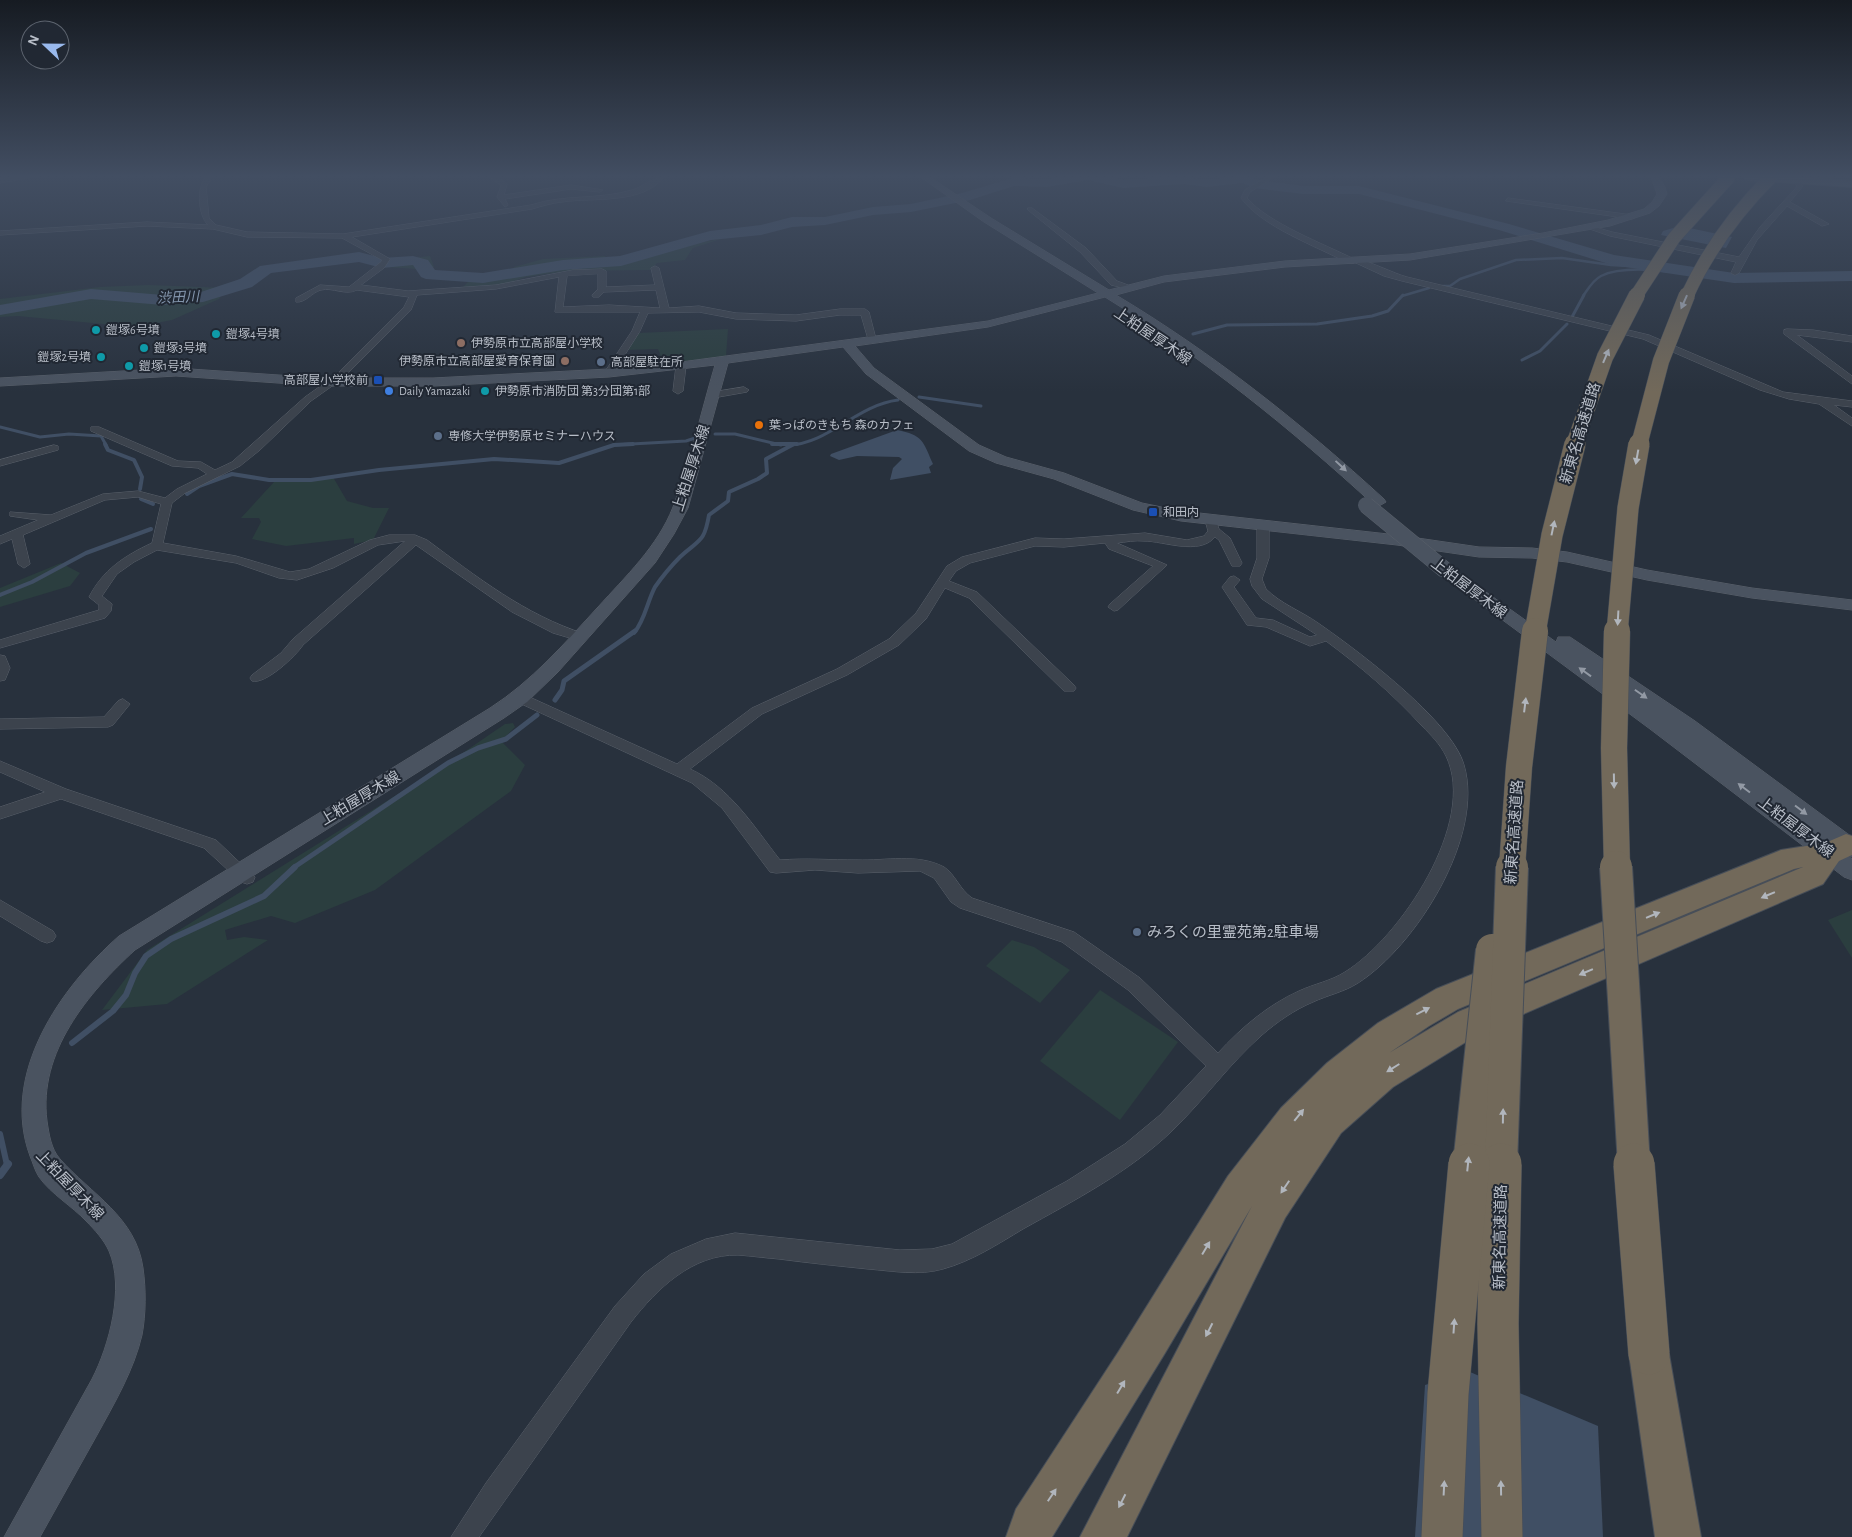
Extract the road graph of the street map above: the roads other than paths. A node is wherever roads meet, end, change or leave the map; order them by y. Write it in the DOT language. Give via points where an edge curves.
graph roads {
  1 [pos="367,249"];
  2 [pos="1026,249"];
  3 [pos="1081,249"];
  4 [pos="1331,249"];
  5 [pos="1463,249"];
  6 [pos="1667,249"];
  7 [pos="1684,249"];
  8 [pos="1712,249"];
  9 [pos="1748,249"];
  10 [pos="1740,260"];
  11 [pos="1355,261"];
  12 [pos="655,268"];
  13 [pos="1735,273"];
  14 [pos="563,274"];
  15 [pos="356,287"];
  16 [pos="661,287"];
  17 [pos="1125,288"];
  18 [pos="602,290"];
  19 [pos="409,293"];
  20 [pos="1099,295"];
  21 [pos="302,296"];
  22 [pos="592,308"];
  23 [pos="645,310"];
  24 [pos="665,311"];
  25 [pos="872,339"];
  26 [pos="1852,339"];
  27 [pos="845,342"];
  28 [pos="723,360"];
  29 [pos="681,366"];
  30 [pos="609,373"];
  31 [pos="1852,381"];
  32 [pos="0,382"];
  33 [pos="333,382"];
  34 [pos="744,390"];
  35 [pos="678,391"];
  36 [pos="713,395"];
  37 [pos="1822,401"];
  38 [pos="1852,404"];
  39 [pos="1852,423"];
  40 [pos="94,429"];
  41 [pos="54,448"];
  42 [pos="0,463"];
  43 [pos="214,474"];
  44 [pos="167,502"];
  45 [pos="14,514"];
  46 [pos="50,518"];
  47 [pos="1213,525"];
  48 [pos="1263,525"];
  49 [pos="17,533"];
  50 [pos="415,539"];
  51 [pos="0,540"];
  52 [pos="1109,540"];
  53 [pos="158,545"];
  54 [pos="1236,563"];
  55 [pos="24,564"];
  56 [pos="1234,580"];
  57 [pos="942,583"];
  58 [pos="1852,605"];
  59 [pos="1114,607"];
  60 [pos="1326,636"];
  61 [pos="580,637"];
  62 [pos="0,644"];
  63 [pos="0,659"];
  64 [pos="0,677"];
  65 [pos="257,678"];
  66 [pos="1069,688"];
  67 [pos="520,698"];
  68 [pos="123,704"];
  69 [pos="0,724"];
  70 [pos="1519,754"];
  71 [pos="0,766"];
  72 [pos="679,770"];
  73 [pos="61,793"];
  74 [pos="0,813"];
  75 [pos="1826,856"];
  76 [pos="1852,871"];
  77 [pos="244,873"];
  78 [pos="0,907"];
  79 [pos="47,936"];
  80 [pos="1536,978"];
  81 [pos="1219,1066"];
  82 [pos="1649,1354"];
  83 [pos="21,1537"];
  84 [pos="464,1537"];
  85 [pos="1029,1537"];
  86 [pos="1103,1537"];
  87 [pos="1442,1537"];
  88 [pos="1502,1537"];
  89 [pos="1669,1537"];
  90 [pos="1678,1537"];
  1 -- 15 [label="street" via="386,259 385,263"];
  2 -- 20 [label="main road, 上粕屋厚木線"];
  3 -- 17 [label="street" via="1114,283"];
  4 -- 11 [label="street"];
  5 -- 11 [label="main road, 上粕屋厚木線"];
  70 -- 6 [label="highway, 新東名高速道路, one-way, bridge" via="1531,654 1553,529 1587,405 1605,356 1647,277"];
  7 -- 10 [label="street"];
  8 -- 82 [label="highway, one-way, bridge" via="1684,300 1651,393 1626,525 1618,617 1613,736 1616,907"];
  9 -- 10 [label="street"];
  10 -- 13 [label="street"];
  11 -- 17 [label="main road, 上粕屋厚木線" via="1198,274"];
  11 -- 37 [label="street" via="1405,279 1646,337 1780,394"];
  12 -- 16 [label="street"];
  14 -- 18 [label="street" via="602,271"];
  14 -- 19 [label="street" via="496,287"];
  14 -- 22 [label="street" via="558,310"];
  15 -- 19 [label="street"];
  15 -- 21 [label="street" via="350,290 320,288"];
  16 -- 18 [label="street"];
  16 -- 24 [label="street"];
  17 -- 20 [label="main road, 上粕屋厚木線"];
  18 -- 22 [label="street" via="597,292"];
  19 -- 33 [label="street" via="414,296 408,308"];
  20 -- 25 [label="main road, 上粕屋厚木線" via="988,324"];
  20 -- 75 [label="main road, 上粕屋厚木線, bridge" via="1292,435 1451,568"];
  22 -- 23 [label="street"];
  23 -- 24 [label="street"];
  23 -- 30 [label="street" via="636,331"];
  24 -- 25 [label="street" via="699,309 736,316 778,318 865,312"];
  25 -- 27 [label="main road, 上粕屋厚木線"];
  26 -- 31 [label="street" via="1787,332"];
  27 -- 28 [label="main road, 上粕屋厚木線"];
  27 -- 47 [label="main road" via="870,371 962,440 988,455 1081,484 1138,507"];
  28 -- 29 [label="main road"];
  28 -- 36 [label="main road, 上粕屋厚木線"];
  29 -- 30 [label="main road"];
  29 -- 35 [label="street"];
  30 -- 33 [label="main road" via="433,382"];
  32 -- 33 [label="main road" via="176,372"];
  33 -- 43 [label="street" via="298,408 236,464"];
  34 -- 36 [label="street"];
  36 -- 61 [label="main road, 上粕屋厚木線" via="680,508 666,534 649,560"];
  37 -- 38 [label="street"];
  37 -- 39 [label="street"];
  40 -- 43 [label="street" via="176,464 201,465"];
  41 -- 42 [label="street"];
  43 -- 44 [label="street"];
  44 -- 46 [label="street" via="138,494 114,495"];
  44 -- 53 [label="street"];
  45 -- 46 [label="street"];
  46 -- 49 [label="street"];
  47 -- 48 [label="main road"];
  47 -- 52 [label="street" via="1208,538 1187,544 1145,537"];
  47 -- 54 [label="street" via="1224,538"];
  48 -- 58 [label="main road" via="1479,552 1567,556 1666,578"];
  48 -- 60 [label="street" via="1263,558 1257,584 1262,592"];
  49 -- 51 [label="street"];
  49 -- 55 [label="street"];
  50 -- 53 [label="street" via="390,538 373,542 323,568 297,576 276,574 248,562"];
  50 -- 61 [label="street" via="515,609 555,630"];
  50 -- 65 [label="street" via="314,633 298,642 294,650"];
  52 -- 57 [label="street" via="1035,542 987,553 958,564"];
  52 -- 59 [label="street" via="1113,546 1161,566"];
  53 -- 62 [label="street" via="113,570 100,585 95,597 106,604 100,615"];
  56 -- 60 [label="street" via="1228,587 1252,622 1268,624 1310,642"];
  57 -- 66 [label="street" via="973,595"];
  57 -- 72 [label="street" via="921,616 883,650 757,711"];
  60 -- 81 [label="street" via="1392,685 1454,755 1460,774 1458,819 1440,869 1399,934 1383,951 1349,980 1286,1006 1265,1021"];
  61 -- 67 [label="main road, 上粕屋厚木線"];
  63 -- 64 [label="street" via="3,668"];
  67 -- 72 [label="street"];
  67 -- 77 [label="main road, 上粕屋厚木線"];
  68 -- 69 [label="street" via="104,727"];
  87 -- 70 [label="highway, one-way, bridge" via="1448,1394 1460,1247 1500,873"];
  88 -- 70 [label="highway, 新東名高速道路, one-way, bridge" via="1499,1292 1508,939"];
  71 -- 73 [label="street"];
  72 -- 81 [label="street" via="697,779 727,804 776,867 921,865 940,874 957,897 966,903 1068,937 1134,984"];
  73 -- 74 [label="street"];
  73 -- 77 [label="street" via="210,844"];
  75 -- 76 [label="main road, 上粕屋厚木線"];
  75 -- 80 [label="highway"];
  77 -- 83 [label="main road, 上粕屋厚木線" via="127,943 89,976 72,994 38,1043 28,1071 22,1101 28,1136 36,1153 94,1209 122,1244 128,1265 129,1289 126,1339 104,1391"];
  78 -- 79 [label="street"];
  85 -- 80 [label="highway, one-way" via="1032,1525 1096,1428 1252,1174 1312,1098 1347,1065 1414,1016 1447,999"];
  80 -- 86 [label="highway, one-way" via="1381,1076 1329,1121 1272,1205"];
  81 -- 84 [label="street" via="1166,1123 1118,1161 961,1252 922,1262 735,1244 708,1248 686,1256 661,1273 635,1299"];
  82 -- 89 [label="highway"];
  82 -- 90 [label="highway"];
}
